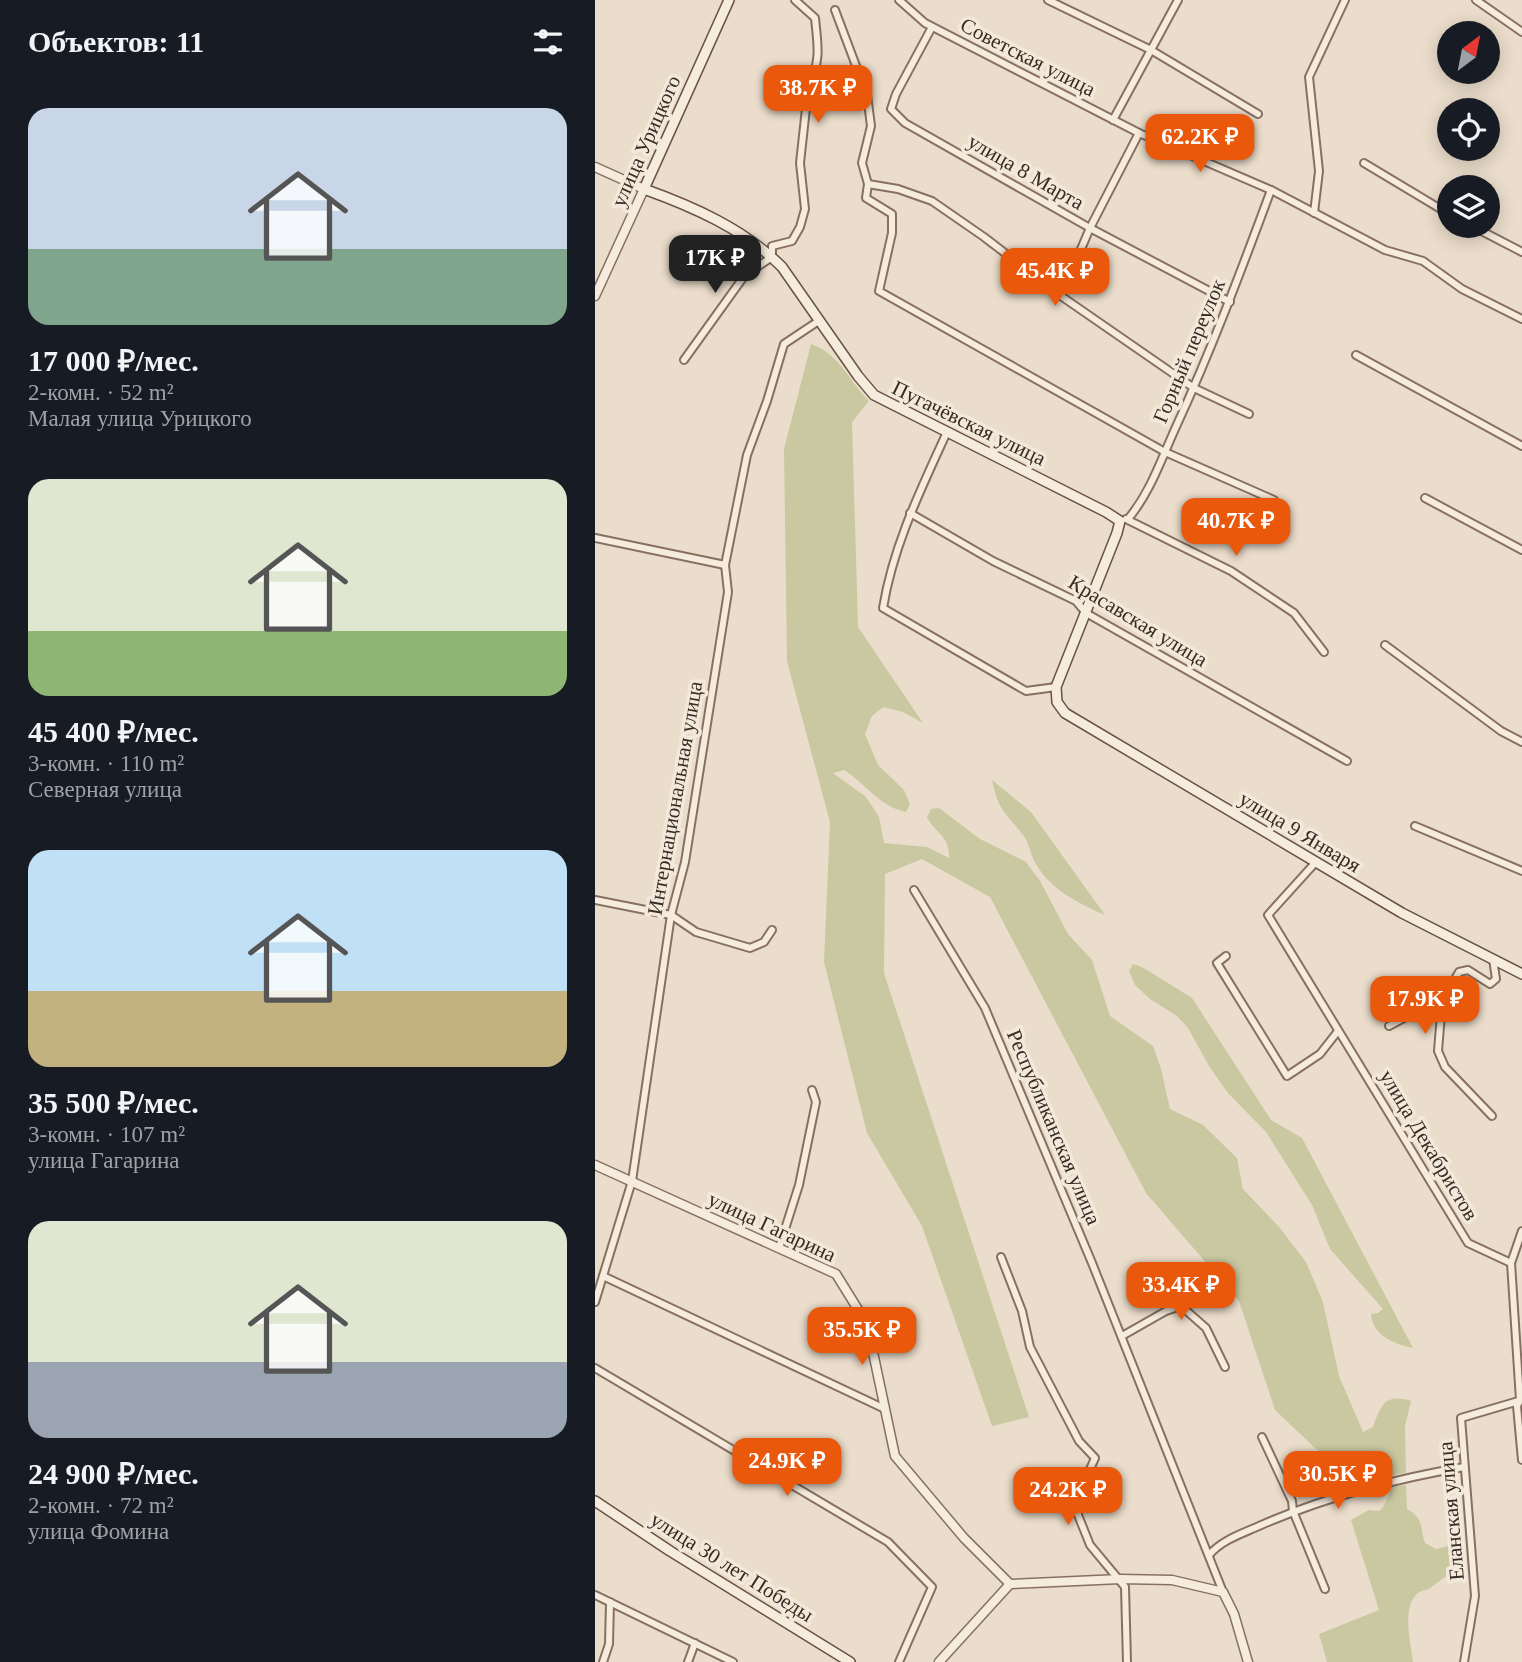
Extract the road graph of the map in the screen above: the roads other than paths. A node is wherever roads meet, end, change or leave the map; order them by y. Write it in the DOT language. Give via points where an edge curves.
graph roads {
  1 [pos="729,0"];
  2 [pos="795,0"];
  3 [pos="899,0"];
  4 [pos="1048,0"];
  5 [pos="1178,0"];
  6 [pos="1345,0"];
  7 [pos="1476,0"];
  8 [pos="835,10"];
  9 [pos="932,27"];
  10 [pos="1522,32"];
  11 [pos="1151,50"];
  12 [pos="1258,114"];
  13 [pos="1112,120"];
  14 [pos="1139,133"];
  15 [pos="1364,163"];
  16 [pos="595,167"];
  17 [pos="868,184"];
  18 [pos="644,189"];
  19 [pos="1271,190"];
  20 [pos="1437,207"];
  21 [pos="1314,212"];
  22 [pos="1090,228"];
  23 [pos="1495,238"];
  24 [pos="1522,252"];
  25 [pos="772,257"];
  26 [pos="595,296"];
  27 [pos="1061,296"];
  28 [pos="1230,302"];
  29 [pos="1522,319"];
  30 [pos="820,320"];
  31 [pos="1356,355"];
  32 [pos="684,360"];
  33 [pos="1194,387"];
  34 [pos="1249,414"];
  35 [pos="947,432"];
  36 [pos="1522,446"];
  37 [pos="1165,452"];
  38 [pos="1425,498"];
  39 [pos="1274,500"];
  40 [pos="910,513"];
  41 [pos="1124,520"];
  42 [pos="595,538"];
  43 [pos="1522,551"];
  44 [pos="725,565"];
  45 [pos="1086,613"];
  46 [pos="1385,645"];
  47 [pos="1324,652"];
  48 [pos="1056,687"];
  49 [pos="1522,742"];
  50 [pos="1346,761"];
  51 [pos="1415,826"];
  52 [pos="1315,863"];
  53 [pos="1522,871"];
  54 [pos="914,890"];
  55 [pos="595,900"];
  56 [pos="671,915"];
  57 [pos="772,930"];
  58 [pos="1227,956"];
  59 [pos="1493,959"];
  60 [pos="1522,974"];
  61 [pos="1445,996"];
  62 [pos="1389,1026"];
  63 [pos="1338,1031"];
  64 [pos="812,1090"];
  65 [pos="1492,1116"];
  66 [pos="595,1165"];
  67 [pos="632,1181"];
  68 [pos="1522,1230"];
  69 [pos="1520,1247"];
  70 [pos="779,1248"];
  71 [pos="1001,1257"];
  72 [pos="1511,1263"];
  73 [pos="603,1276"];
  74 [pos="595,1302"];
  75 [pos="1122,1336"];
  76 [pos="1225,1367"];
  77 [pos="595,1368"];
  78 [pos="1521,1400"];
  79 [pos="885,1409"];
  80 [pos="1262,1437"];
  81 [pos="1522,1460"];
  82 [pos="1464,1467"];
  83 [pos="595,1501"];
  84 [pos="1293,1511"];
  85 [pos="1209,1555"];
  86 [pos="1120,1579"];
  87 [pos="1010,1584"];
  88 [pos="1325,1589"];
  89 [pos="1223,1592"];
  90 [pos="595,1594"];
  91 [pos="610,1602"];
  92 [pos="695,1643"];
  93 [pos="603,1662"];
  94 [pos="688,1662"];
  95 [pos="733,1662"];
  96 [pos="850,1662"];
  97 [pos="899,1662"];
  98 [pos="939,1662"];
  99 [pos="1127,1662"];
  100 [pos="1248,1662"];
  101 [pos="1464,1662"];
  1 -- 18 [label="main road, улица Урицкого"];
  2 -- 25 [label="street" via="815,18 818,44 800,163 805,209 792,241 772,246"];
  3 -- 9 [label="street, Советская улица"];
  4 -- 11 [label="street"];
  5 -- 11 [label="street"];
  6 -- 21 [label="street" via="1309,77 1319,171"];
  7 -- 10 [label="street"];
  8 -- 17 [label="street" via="867,95 871,126 862,163"];
  9 -- 13 [label="street, Советская улица"];
  9 -- 22 [label="street, улица 8 Марта" via="891,109 905,123"];
  11 -- 12 [label="street"];
  11 -- 13 [label="street"];
  13 -- 14 [label="street, Советская улица"];
  14 -- 19 [label="street, Советская улица"];
  14 -- 22 [label="street"];
  15 -- 20 [label="street"];
  16 -- 18 [label="street, Пугачёвская улица"];
  17 -- 27 [label="street" via="932,201"];
  17 -- 37 [label="street" via="866,198 892,214 879,291"];
  18 -- 25 [label="main road, Пугачёвская улица" via="749,238"];
  18 -- 26 [label="street, улица Урицкого"];
  19 -- 21 [label="street, Советская улица"];
  19 -- 28 [label="street, Горный переулок"];
  21 -- 29 [label="street, Советская улица" via="1385,250 1423,261 1462,289"];
  22 -- 27 [label="street"];
  22 -- 28 [label="street, улица 8 Марта"];
  23 -- 24 [label="street"];
  25 -- 30 [label="main road, Пугачёвская улица"];
  25 -- 32 [label="street" via="745,275"];
  27 -- 33 [label="street"];
  28 -- 33 [label="street, Горный переулок"];
  30 -- 35 [label="main road, Пугачёвская улица" via="874,395"];
  30 -- 44 [label="street, Интернациональная улица" via="784,344 747,454"];
  31 -- 36 [label="street"];
  33 -- 34 [label="street"];
  33 -- 37 [label="street, Горный переулок"];
  35 -- 40 [label="street"];
  35 -- 41 [label="main road, Пугачёвская улица"];
  37 -- 39 [label="street"];
  37 -- 41 [label="street, Горный переулок" via="1143,502"];
  38 -- 43 [label="street"];
  40 -- 45 [label="street, Красавская улица" via="993,561 1076,601"];
  40 -- 48 [label="street" via="887,579 883,608 1026,691"];
  41 -- 45 [label="main road, Горный переулок"];
  41 -- 47 [label="street, Пугачёвская улица" via="1231,570 1294,613"];
  42 -- 44 [label="street"];
  44 -- 56 [label="street, Интернациональная улица" via="728,592 684,862"];
  45 -- 48 [label="main road, Горный переулок"];
  45 -- 50 [label="street, Красавская улица"];
  46 -- 49 [label="street"];
  48 -- 52 [label="main road, улица 9 Января" via="1057,702 1065,713"];
  51 -- 53 [label="street"];
  52 -- 59 [label="main road, улица 9 Января"];
  52 -- 63 [label="street, улица Декабристов" via="1268,915"];
  54 -- 75 [label="street, Республиканская улица" via="985,1008"];
  55 -- 56 [label="street"];
  56 -- 57 [label="street" via="696,932 750,948 764,942"];
  56 -- 67 [label="street, Интернациональная улица"];
  58 -- 63 [label="street" via="1217,962 1287,1076 1320,1054"];
  59 -- 60 [label="main road, улица 9 Января"];
  59 -- 61 [label="street" via="1496,979 1490,984 1468,970 1459,972"];
  61 -- 62 [label="street"];
  61 -- 65 [label="street" via="1438,1051 1445,1066"];
  63 -- 72 [label="street, улица Декабристов" via="1468,1243"];
  64 -- 70 [label="street" via="816,1102 800,1185"];
  66 -- 67 [label="street, улица Гагарина"];
  67 -- 70 [label="street, улица Гагарина"];
  67 -- 73 [label="street, Интернациональная улица"];
  68 -- 69 [label="street"];
  69 -- 72 [label="street"];
  70 -- 79 [label="street, улица Гагарина" via="836,1275 867,1324"];
  71 -- 86 [label="street" via="1030,1347 1079,1441 1095,1458 1083,1485 1078,1515 1090,1545"];
  72 -- 78 [label="street"];
  73 -- 74 [label="street, Интернациональная улица"];
  73 -- 79 [label="street"];
  75 -- 76 [label="street" via="1181,1306 1206,1328"];
  75 -- 85 [label="street, Республиканская улица"];
  77 -- 97 [label="street" via="888,1542 932,1587"];
  78 -- 81 [label="street" via="1517,1406"];
  78 -- 82 [label="street, Еланская улица" via="1461,1418"];
  79 -- 87 [label="street, улица Гагарина" via="895,1456"];
  80 -- 84 [label="street"];
  82 -- 84 [label="street" via="1387,1482"];
  82 -- 101 [label="street, Еланская улица" via="1475,1596"];
  83 -- 96 [label="main road, улица 30 лет Победы"];
  84 -- 85 [label="street" via="1227,1541"];
  84 -- 88 [label="street"];
  85 -- 89 [label="street, Республиканская улица"];
  86 -- 87 [label="street"];
  86 -- 89 [label="street" via="1172,1580"];
  86 -- 99 [label="street" via="1125,1587"];
  87 -- 98 [label="street"];
  89 -- 100 [label="street, Республиканская улица"];
  90 -- 91 [label="street"];
  91 -- 92 [label="street"];
  91 -- 93 [label="street" via="609,1644"];
  92 -- 94 [label="street"];
  92 -- 95 [label="street"];
}
